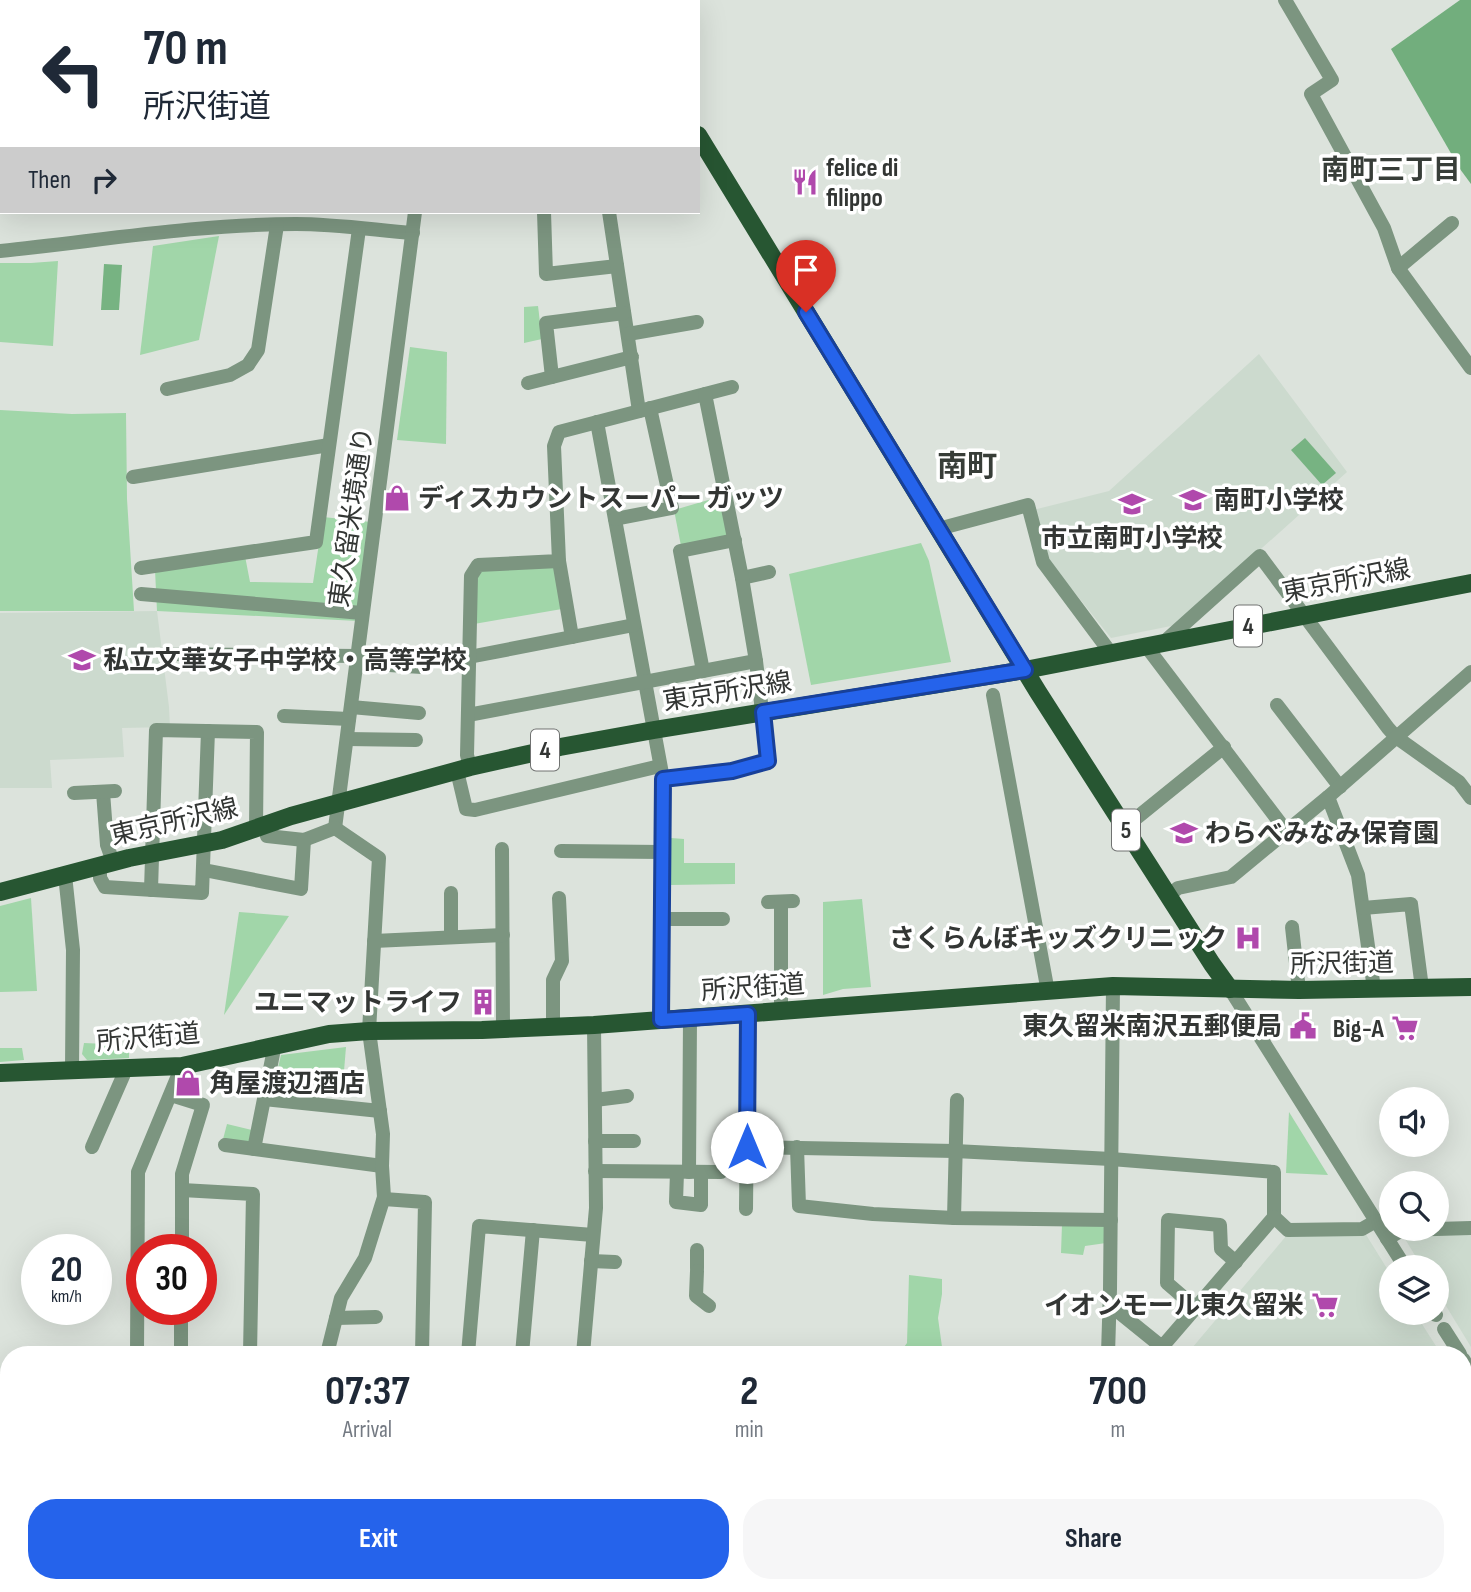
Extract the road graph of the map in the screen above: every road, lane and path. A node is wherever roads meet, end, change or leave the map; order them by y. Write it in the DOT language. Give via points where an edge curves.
graph roads {
  1 [pos="1285,0"];
  2 [pos="700,138"];
  3 [pos="415,214"];
  4 [pos="544,214"];
  5 [pos="609,214"];
  6 [pos="1452,223"];
  7 [pos="277,225"];
  8 [pos="359,229"];
  9 [pos="413,233"];
  10 [pos="0,251"];
  11 [pos="617,266"];
  12 [pos="1398,268"];
  13 [pos="624,313"];
  14 [pos="697,322"];
  15 [pos="628,334"];
  16 [pos="632,357"];
  17 [pos="1471,368"];
  18 [pos="552,377"];
  19 [pos="528,383"];
  20 [pos="732,387"];
  21 [pos="167,389"];
  22 [pos="705,394"];
  23 [pos="644,409"];
  24 [pos="597,422"];
  25 [pos="329,445"];
  26 [pos="133,477"];
  27 [pos="615,519"];
  28 [pos="937,529"];
  29 [pos="735,540"];
  30 [pos="559,561"];
  31 [pos="141,568"];
  32 [pos="769,572"];
  33 [pos="743,578"];
  34 [pos="1471,583"];
  35 [pos="141,594"];
  36 [pos="362,612"];
  37 [pos="1303,615"];
  38 [pos="634,625"];
  39 [pos="572,637"];
  40 [pos="1154,644"];
  41 [pos="1110,652"];
  42 [pos="163,654"];
  43 [pos="470,657"];
  44 [pos="357,659"];
  45 [pos="756,661"];
  46 [pos="422,667"];
  47 [pos="1025,670"];
  48 [pos="704,671"];
  49 [pos="1471,672"];
  50 [pos="645,682"];
  51 [pos="993,695"];
  52 [pos="1278,705"];
  53 [pos="763,712"];
  54 [pos="350,713"];
  55 [pos="419,713"];
  56 [pos="468,715"];
  57 [pos="284,716"];
  58 [pos="654,730"];
  59 [pos="208,732"];
  60 [pos="1396,737"];
  61 [pos="347,739"];
  62 [pos="416,740"];
  63 [pos="1224,747"];
  64 [pos="463,769"];
  65 [pos="662,773"];
  66 [pos="1334,792"];
  67 [pos="74,793"];
  68 [pos="1471,798"];
  69 [pos="339,803"];
  70 [pos="260,827"];
  71 [pos="335,828"];
  72 [pos="1124,828"];
  73 [pos="1287,832"];
  74 [pos="304,840"];
  75 [pos="204,844"];
  76 [pos="502,849"];
  77 [pos="561,852"];
  78 [pos="662,852"];
  79 [pos="152,853"];
  80 [pos="106,864"];
  81 [pos="204,870"];
  82 [pos="65,875"];
  83 [pos="151,890"];
  84 [pos="0,892"];
  85 [pos="451,893"];
  86 [pos="1168,896"];
  87 [pos="559,898"];
  88 [pos="780,902"];
  89 [pos="1363,908"];
  90 [pos="662,919"];
  91 [pos="723,919"];
  92 [pos="1292,927"];
  93 [pos="502,935"];
  94 [pos="451,937"];
  95 [pos="374,941"];
  96 [pos="1113,986"];
  97 [pos="1471,987"];
  98 [pos="1422,988"];
  99 [pos="1230,989"];
  100 [pos="1374,989"];
  101 [pos="1299,990"];
  102 [pos="1048,992"];
  103 [pos="781,1012"];
  104 [pos="748,1014"];
  105 [pos="690,1018"];
  106 [pos="661,1020"];
  107 [pos="594,1025"];
  108 [pos="553,1027"];
  109 [pos="503,1029"];
  110 [pos="369,1031"];
  111 [pos="275,1044"];
  112 [pos="182,1066"];
  113 [pos="127,1067"];
  114 [pos="72,1069"];
  115 [pos="0,1073"];
  116 [pos="171,1095"];
  117 [pos="627,1096"];
  118 [pos="264,1099"];
  119 [pos="594,1100"];
  120 [pos="957,1100"];
  121 [pos="380,1111"];
  122 [pos="595,1141"];
  123 [pos="634,1141"];
  124 [pos="225,1145"];
  125 [pos="92,1147"];
  126 [pos="747,1147"];
  127 [pos="797,1147"];
  128 [pos="254,1149"];
  129 [pos="955,1151"];
  130 [pos="1111,1159"];
  131 [pos="382,1166"];
  132 [pos="595,1171"];
  133 [pos="689,1172"];
  134 [pos="721,1172"];
  135 [pos="182,1190"];
  136 [pos="384,1199"];
  137 [pos="747,1209"];
  138 [pos="1274,1217"];
  139 [pos="954,1218"];
  140 [pos="1111,1220"];
  141 [pos="1376,1221"];
  142 [pos="1379,1226"];
  143 [pos="1471,1228"];
  144 [pos="1449,1229"];
  145 [pos="533,1230"];
  146 [pos="182,1234"];
  147 [pos="593,1235"];
  148 [pos="697,1250"];
  149 [pos="591,1261"];
  150 [pos="615,1262"];
  151 [pos="1236,1262"];
  152 [pos="1110,1305"];
  153 [pos="709,1306"];
  154 [pos="1196,1308"];
  155 [pos="376,1317"];
  156 [pos="336,1318"];
  157 [pos="181,1325"];
  158 [pos="1444,1329"];
  159 [pos="137,1346"];
  160 [pos="181,1346"];
  161 [pos="250,1346"];
  162 [pos="329,1346"];
  163 [pos="422,1346"];
  164 [pos="469,1346"];
  165 [pos="523,1346"];
  166 [pos="584,1346"];
  167 [pos="1108,1346"];
  168 [pos="1161,1346"];
  169 [pos="1163,1346"];
  170 [pos="1455,1346"];
  1 -- 12 [label="street" via="1332,80 1311,94 1384,228"];
  2 -- 28 [label="main road, 5"];
  3 -- 9 [label="street, 東久留米境通り"];
  4 -- 11 [label="street" via="546,274"];
  5 -- 11 [label="street"];
  6 -- 12 [label="street"];
  7 -- 8 [label="street"];
  7 -- 10 [label="street"];
  7 -- 21 [label="street" via="258,350 248,365 230,375"];
  8 -- 9 [label="street"];
  8 -- 25 [label="street"];
  9 -- 36 [label="street, 東久留米境通り"];
  11 -- 13 [label="street"];
  12 -- 17 [label="street"];
  13 -- 15 [label="street"];
  13 -- 18 [label="street" via="546,323"];
  14 -- 15 [label="street"];
  15 -- 16 [label="street"];
  16 -- 18 [label="street"];
  16 -- 23 [label="street"];
  18 -- 19 [label="street"];
  20 -- 22 [label="street"];
  22 -- 23 [label="street"];
  22 -- 29 [label="street"];
  23 -- 24 [label="street"];
  23 -- 27 [label="street" via="672,508"];
  24 -- 27 [label="street"];
  24 -- 30 [label="street" via="559,432 554,446"];
  25 -- 26 [label="street"];
  25 -- 31 [label="street" via="316,542"];
  27 -- 38 [label="street"];
  28 -- 41 [label="street" via="1028,505 1043,562"];
  28 -- 47 [label="main road, 5"];
  29 -- 33 [label="street"];
  29 -- 48 [label="street" via="680,551"];
  30 -- 39 [label="street"];
  30 -- 43 [label="street" via="478,565 471,576"];
  32 -- 33 [label="street"];
  33 -- 45 [label="street"];
  34 -- 37 [label="main road, 東京所沢線 / 4"];
  35 -- 36 [label="street"];
  36 -- 44 [label="street, 東久留米境通り"];
  37 -- 40 [label="main road, 東京所沢線 / 4"];
  37 -- 40 [label="street" via="1260,556"];
  37 -- 60 [label="street"];
  38 -- 39 [label="street"];
  38 -- 50 [label="street"];
  39 -- 43 [label="street"];
  40 -- 41 [label="main road, 東京所沢線 / 4"];
  40 -- 63 [label="street"];
  41 -- 47 [label="main road, 東京所沢線 / 4"];
  42 -- 44 [label="street"];
  43 -- 56 [label="street"];
  44 -- 46 [label="street"];
  44 -- 54 [label="street, 東久留米境通り"];
  45 -- 48 [label="street"];
  45 -- 53 [label="street"];
  47 -- 53 [label="main road, 東京所沢線 / 4"];
  47 -- 72 [label="main road, 5"];
  48 -- 50 [label="street"];
  49 -- 60 [label="street"];
  50 -- 56 [label="street"];
  50 -- 58 [label="street"];
  51 -- 102 [label="street"];
  52 -- 66 [label="street"];
  53 -- 58 [label="main road, 東京所沢線 / 4"];
  53 -- 65 [label="street" via="768,761 732,771"];
  54 -- 55 [label="street"];
  54 -- 57 [label="street"];
  54 -- 61 [label="street, 東久留米境通り"];
  56 -- 64 [label="street"];
  58 -- 64 [label="main road, 東京所沢線 / 4"];
  58 -- 65 [label="street"];
  59 -- 70 [label="street" via="257,733"];
  59 -- 75 [label="street"];
  59 -- 79 [label="street" via="156,730"];
  60 -- 66 [label="street"];
  60 -- 68 [label="street" via="1459,782"];
  61 -- 62 [label="street"];
  61 -- 69 [label="street, 東久留米境通り"];
  63 -- 72 [label="street"];
  63 -- 73 [label="street"];
  64 -- 65 [label="street" via="466,809 475,810"];
  64 -- 69 [label="main road, 東京所沢線 / 4"];
  65 -- 78 [label="street"];
  66 -- 73 [label="street"];
  66 -- 89 [label="street"];
  67 -- 80 [label="street" via="109,791"];
  69 -- 70 [label="main road, 東京所沢線 / 4"];
  69 -- 71 [label="street, 東久留米境通り"];
  70 -- 74 [label="street" via="267,836"];
  70 -- 75 [label="main road, 東京所沢線 / 4"];
  71 -- 74 [label="street"];
  71 -- 95 [label="street" via="379,858"];
  72 -- 86 [label="main road, 5"];
  73 -- 86 [label="street" via="1231,877 1178,888"];
  74 -- 81 [label="street" via="301,888"];
  75 -- 79 [label="main road, 東京所沢線 / 4"];
  75 -- 81 [label="street"];
  76 -- 93 [label="street"];
  77 -- 78 [label="street"];
  78 -- 90 [label="street"];
  79 -- 80 [label="main road, 東京所沢線 / 4"];
  79 -- 83 [label="street"];
  80 -- 82 [label="main road, 東京所沢線 / 4"];
  80 -- 83 [label="street" via="100,878 105,887"];
  81 -- 83 [label="street" via="202,893"];
  82 -- 84 [label="main road, 東京所沢線 / 4"];
  82 -- 114 [label="street" via="73,950"];
  85 -- 94 [label="street"];
  86 -- 99 [label="main road, 5"];
  87 -- 108 [label="street" via="566,915 562,961 553,980"];
  88 -- 103 [label="street"];
  89 -- 98 [label="street" via="1411,904"];
  89 -- 100 [label="street"];
  90 -- 91 [label="street"];
  90 -- 106 [label="street"];
  92 -- 101 [label="street"];
  93 -- 94 [label="street"];
  93 -- 109 [label="street"];
  94 -- 95 [label="street"];
  95 -- 110 [label="street"];
  96 -- 99 [label="main road, 所沢街道"];
  96 -- 102 [label="main road, 所沢街道"];
  96 -- 130 [label="street"];
  97 -- 98 [label="main road, 所沢街道"];
  98 -- 100 [label="main road, 所沢街道"];
  99 -- 101 [label="main road, 所沢街道"];
  99 -- 141 [label="street"];
  100 -- 101 [label="main road, 所沢街道"];
  102 -- 103 [label="main road, 所沢街道"];
  103 -- 104 [label="main road, 所沢街道"];
  104 -- 105 [label="main road, 所沢街道"];
  104 -- 126 [label="street"];
  105 -- 106 [label="main road, 所沢街道"];
  105 -- 133 [label="street" via="696,1139"];
  106 -- 107 [label="main road, 所沢街道"];
  107 -- 108 [label="main road, 所沢街道"];
  107 -- 119 [label="street"];
  108 -- 109 [label="main road, 所沢街道"];
  109 -- 110 [label="main road, 所沢街道"];
  110 -- 111 [label="main road, 所沢街道"];
  110 -- 121 [label="street"];
  111 -- 112 [label="main road, 所沢街道"];
  111 -- 118 [label="street"];
  112 -- 113 [label="main road, 所沢街道"];
  112 -- 116 [label="street"];
  113 -- 114 [label="main road, 所沢街道"];
  113 -- 125 [label="street"];
  114 -- 115 [label="main road, 所沢街道"];
  116 -- 135 [label="street" via="203,1105 182,1174"];
  116 -- 159 [label="street" via="138,1172"];
  117 -- 119 [label="street"];
  118 -- 121 [label="street"];
  118 -- 128 [label="street"];
  119 -- 122 [label="street"];
  120 -- 129 [label="street"];
  121 -- 131 [label="street"];
  122 -- 123 [label="street"];
  122 -- 132 [label="street"];
  124 -- 128 [label="street"];
  126 -- 127 [label="street"];
  126 -- 137 [label="street"];
  127 -- 129 [label="street"];
  127 -- 139 [label="street" via="799,1206"];
  128 -- 131 [label="street"];
  129 -- 130 [label="street"];
  129 -- 139 [label="street"];
  130 -- 138 [label="street" via="1274,1172"];
  130 -- 140 [label="street"];
  131 -- 136 [label="street"];
  132 -- 133 [label="street"];
  132 -- 147 [label="street"];
  133 -- 134 [label="street"];
  135 -- 146 [label="street"];
  135 -- 161 [label="street" via="253,1194"];
  136 -- 156 [label="street" via="365,1258 341,1298"];
  136 -- 163 [label="street" via="425,1202"];
  138 -- 141 [label="street" via="1288,1230 1362,1229"];
  138 -- 151 [label="street"];
  139 -- 140 [label="street"];
  140 -- 152 [label="street"];
  141 -- 142 [label="street"];
  143 -- 144 [label="street"];
  145 -- 147 [label="street"];
  145 -- 164 [label="street" via="479,1226"];
  145 -- 165 [label="street"];
  147 -- 149 [label="street"];
  148 -- 153 [label="street" via="696,1296"];
  149 -- 150 [label="street"];
  149 -- 166 [label="street"];
  151 -- 154 [label="street"];
  151 -- 154 [label="street" via="1221,1249 1220,1225 1168,1220 1167,1283"];
  152 -- 167 [label="street"];
  152 -- 168 [label="street"];
  154 -- 169 [label="street"];
  155 -- 156 [label="street"];
  156 -- 162 [label="street"];
  157 -- 160 [label="street"];
  158 -- 170 [label="street"];
}
